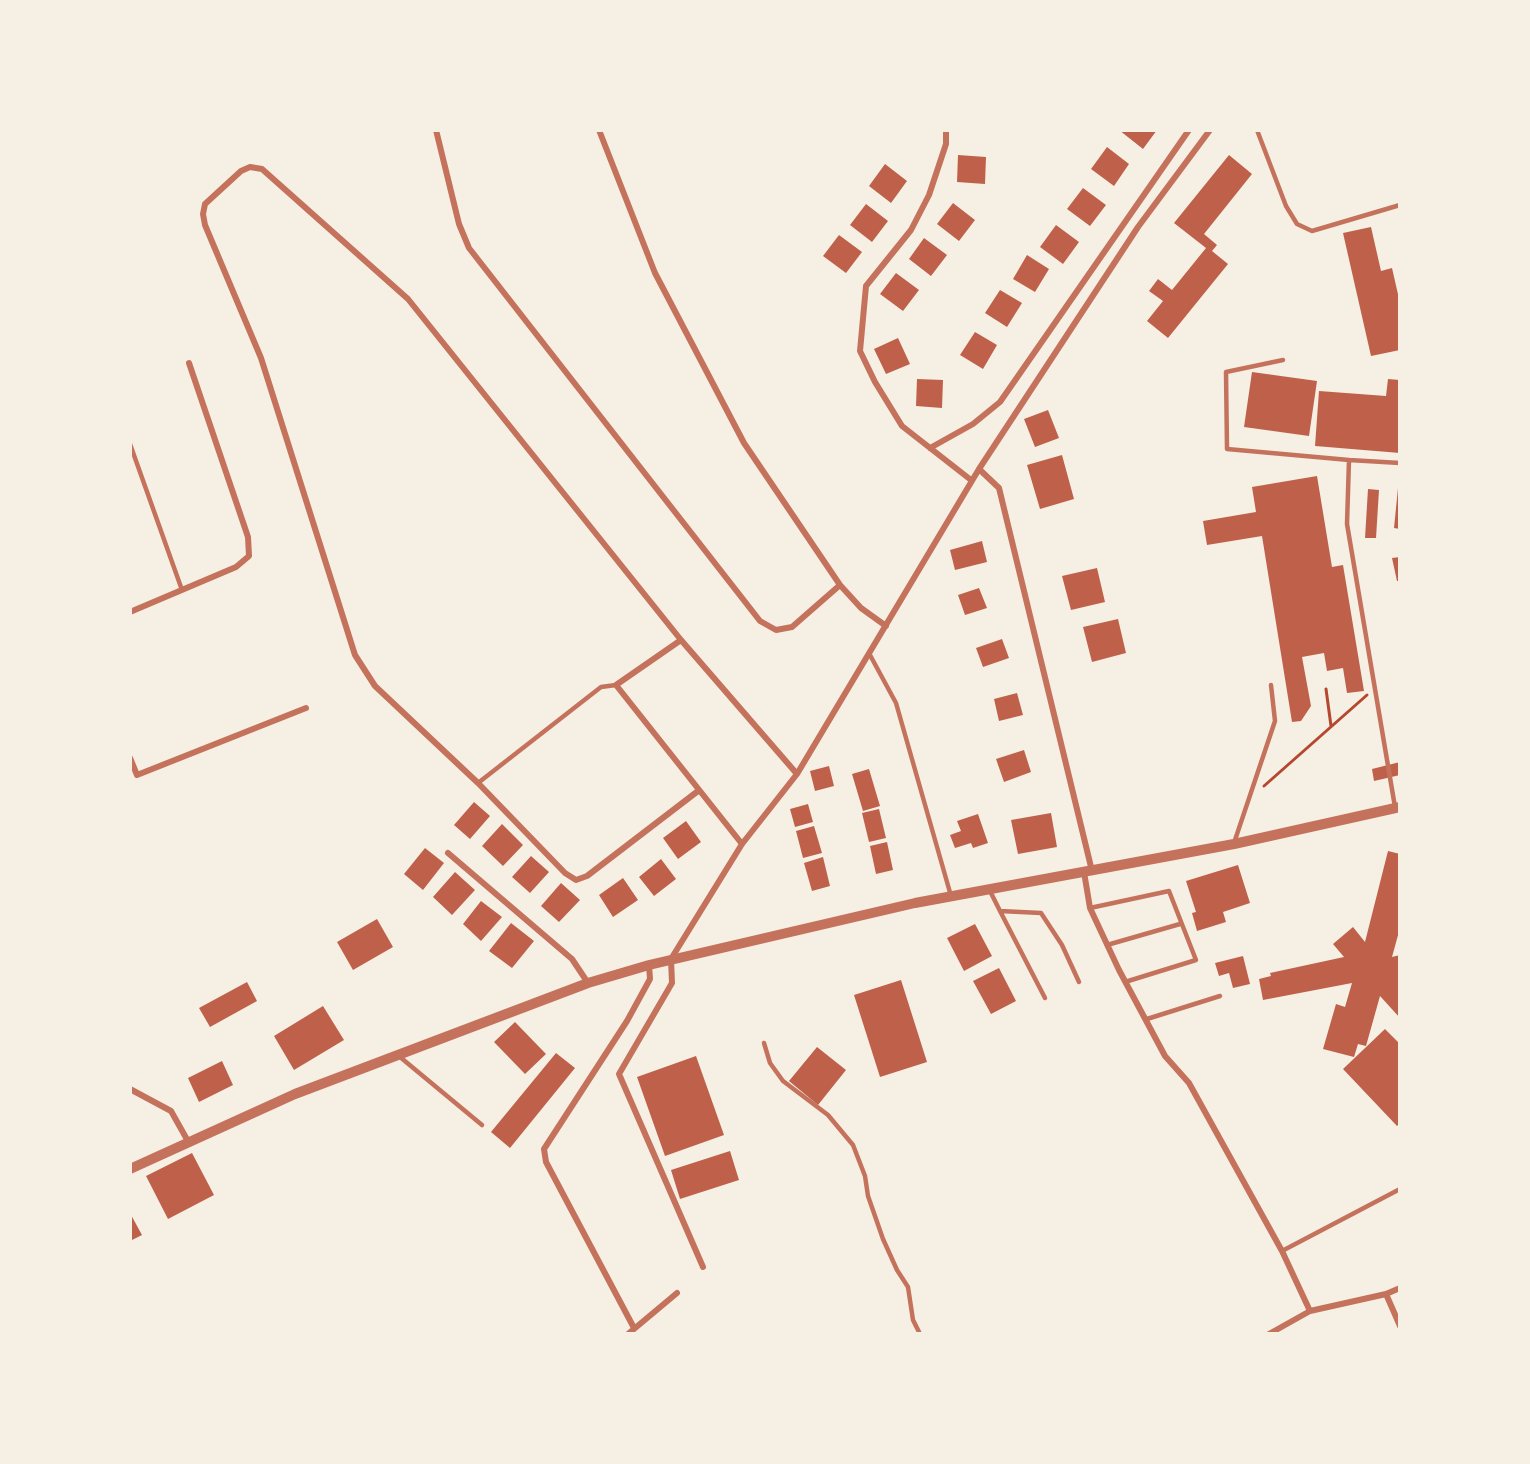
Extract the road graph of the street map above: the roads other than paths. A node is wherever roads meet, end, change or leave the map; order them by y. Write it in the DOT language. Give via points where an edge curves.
graph roads {
  1 [pos="436,130"];
  2 [pos="599,130"];
  3 [pos="946,130"];
  4 [pos="1189,130"];
  5 [pos="1210,130"];
  6 [pos="1257,130"];
  7 [pos="1400,205"];
  8 [pos="1283,360"];
  9 [pos="189,363"];
  10 [pos="130,444"];
  11 [pos="930,448"];
  12 [pos="1349,460"];
  13 [pos="1400,463"];
  14 [pos="979,469"];
  15 [pos="971,480"];
  16 [pos="840,585"];
  17 [pos="182,590"];
  18 [pos="130,612"];
  19 [pos="886,626"];
  20 [pos="681,640"];
  21 [pos="870,656"];
  22 [pos="616,685"];
  23 [pos="1270,685"];
  24 [pos="306,708"];
  25 [pos="130,758"];
  26 [pos="797,774"];
  27 [pos="478,783"];
  28 [pos="698,791"];
  29 [pos="1397,807"];
  30 [pos="742,844"];
  31 [pos="1234,844"];
  32 [pos="448,853"];
  33 [pos="1088,872"];
  34 [pos="989,889"];
  35 [pos="951,896"];
  36 [pos="1090,908"];
  37 [pos="1000,911"];
  38 [pos="1180,924"];
  39 [pos="1107,945"];
  40 [pos="671,959"];
  41 [pos="649,965"];
  42 [pos="1079,982"];
  43 [pos="1125,982"];
  44 [pos="588,983"];
  45 [pos="1220,996"];
  46 [pos="1045,998"];
  47 [pos="1147,1018"];
  48 [pos="765,1043"];
  49 [pos="399,1055"];
  50 [pos="130,1089"];
  51 [pos="482,1125"];
  52 [pos="189,1143"];
  53 [pos="130,1169"];
  54 [pos="1400,1189"];
  55 [pos="1282,1251"];
  56 [pos="703,1268"];
  57 [pos="1400,1288"];
  58 [pos="677,1293"];
  59 [pos="1386,1294"];
  60 [pos="1310,1311"];
  61 [pos="1400,1326"];
  62 [pos="631,1331"];
  63 [pos="920,1334"];
  64 [pos="1269,1334"];
  1 -- 16 [label="street" via="459,224 469,248 760,621 776,630 792,627"];
  2 -- 16 [label="street" via="655,273 744,442"];
  3 -- 11 [label="street" via="946,144 929,195 911,230 866,286 861,330 860,351 875,382 902,426"];
  4 -- 11 [label="street" via="1000,402"];
  5 -- 14 [label="street" via="1138,227"];
  6 -- 7 [label="lane" via="1286,206 1297,224 1312,231"];
  8 -- 12 [label="lane" via="1226,372 1227,449"];
  9 -- 17 [label="street" via="251,550 244,563"];
  10 -- 17 [label="lane"];
  11 -- 15 [label="street"];
  12 -- 13 [label="lane"];
  12 -- 29 [label="lane" via="1347,524"];
  14 -- 15 [label="street"];
  14 -- 33 [label="street" via="999,488"];
  15 -- 19 [label="street"];
  16 -- 19 [label="street" via="861,608"];
  17 -- 18 [label="street"];
  19 -- 21 [label="street"];
  20 -- 22 [label="street"];
  20 -- 26 [label="street"];
  20 -- 27 [label="street" via="408,299 262,169 250,167 240,171 205,204 205,225 261,358 355,655 375,686"];
  21 -- 26 [label="street"];
  21 -- 35 [label="lane" via="896,703"];
  22 -- 27 [label="lane" via="602,687"];
  22 -- 28 [label="street"];
  23 -- 31 [label="lane" via="1275,721"];
  24 -- 25 [label="street" via="137,775"];
  26 -- 30 [label="street"];
  27 -- 28 [label="street" via="576,880 587,876"];
  28 -- 30 [label="street"];
  29 -- 31 [label="street"];
  30 -- 40 [label="street"];
  31 -- 33 [label="street"];
  32 -- 44 [label="street" via="572,959"];
  33 -- 34 [label="street"];
  33 -- 36 [label="street"];
  34 -- 35 [label="street"];
  34 -- 37 [label="lane"];
  35 -- 40 [label="street"];
  36 -- 38 [label="lane" via="1169,891"];
  36 -- 39 [label="street"];
  37 -- 42 [label="lane" via="1041,913"];
  37 -- 46 [label="lane"];
  38 -- 39 [label="lane"];
  38 -- 43 [label="lane" via="1196,960"];
  39 -- 43 [label="street"];
  40 -- 41 [label="street"];
  40 -- 56 [label="street" via="672,983 618,1074"];
  41 -- 44 [label="street"];
  41 -- 62 [label="street" via="650,979 627,1021 544,1149 546,1162"];
  43 -- 47 [label="street"];
  44 -- 49 [label="street"];
  45 -- 47 [label="lane"];
  47 -- 55 [label="street" via="1165,1056 1189,1083"];
  48 -- 63 [label="lane" via="770,1063 783,1081 828,1115 853,1145 866,1176 882,1239 908,1287 913,1320"];
  49 -- 51 [label="lane"];
  49 -- 52 [label="street" via="295,1094"];
  50 -- 52 [label="street" via="171,1111"];
  52 -- 53 [label="street"];
  54 -- 55 [label="lane"];
  55 -- 60 [label="street"];
  57 -- 59 [label="street"];
  58 -- 62 [label="street"];
  59 -- 60 [label="street"];
  59 -- 61 [label="street"];
  60 -- 64 [label="street"];
}
